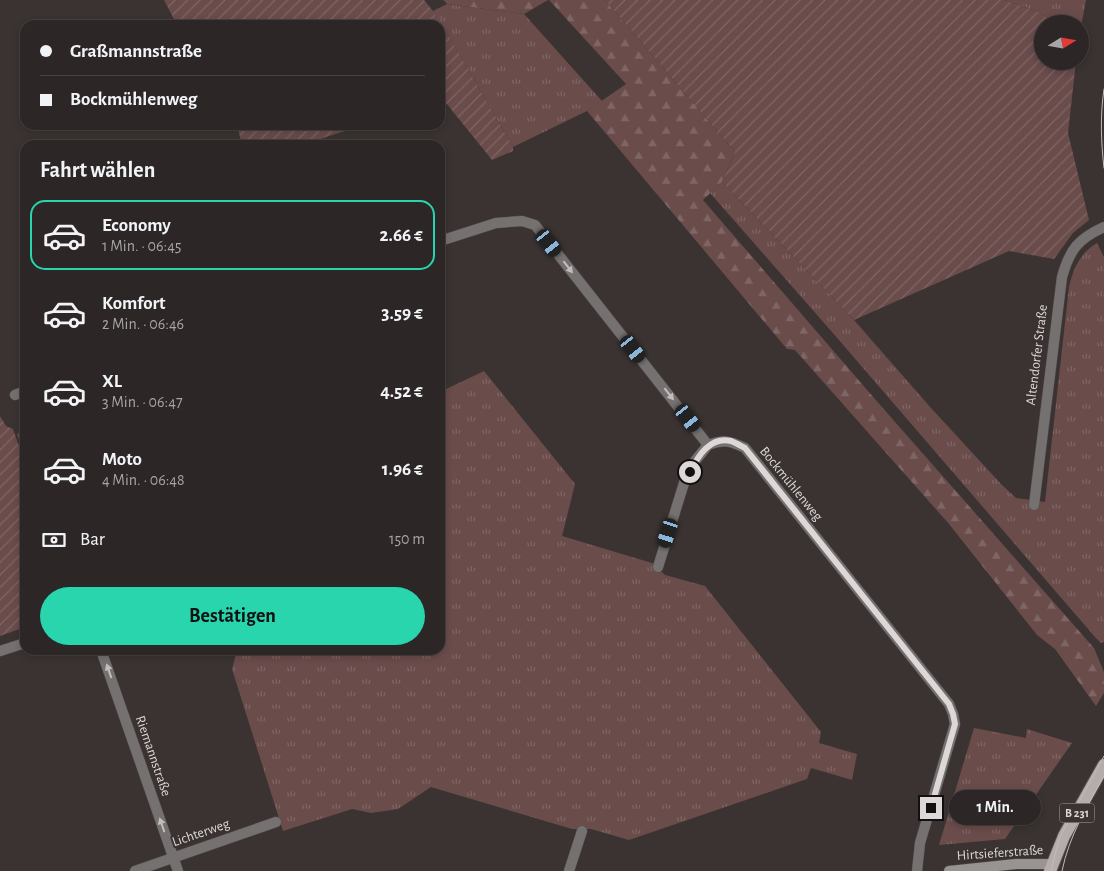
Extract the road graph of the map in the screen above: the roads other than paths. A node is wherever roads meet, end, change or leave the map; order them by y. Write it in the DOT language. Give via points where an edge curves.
graph roads {
  1 [pos="1104,227"];
  2 [pos="445,240"];
  3 [pos="708,445"];
  4 [pos="1034,505"];
  5 [pos="658,567"];
  6 [pos="20,645"];
  7 [pos="0,651"];
  8 [pos="103,655"];
  9 [pos="1104,765"];
  10 [pos="276,822"];
  11 [pos="582,831"];
  12 [pos="173,857"];
  13 [pos="1052,869"];
  14 [pos="135,871"];
  15 [pos="178,871"];
  16 [pos="569,871"];
  17 [pos="916,871"];
  18 [pos="949,871"];
  1 -- 4 [label="street, Altendorfer Straße" via="1080,241 1066,262 1062,277"];
  2 -- 3 [label="street, one-way" via="496,223 522,221 535,225"];
  3 -- 5 [label="street" via="684,483"];
  3 -- 17 [label="street, Bockmühlenweg" via="724,441 745,448 949,704 955,724 920,843"];
  6 -- 7 [label="street"];
  12 -- 8 [label="street, Riemannstraße, one-way"];
  9 -- 13 [label="main road, B 231" via="1064,836"];
  10 -- 12 [label="street, Lichterweg"];
  11 -- 16 [label="street"];
  12 -- 14 [label="street, Lichterweg"];
  12 -- 15 [label="street, Riemannstraße"];
  13 -- 18 [label="main road, Hirtsieferstraße" via="1016,864"];
}
